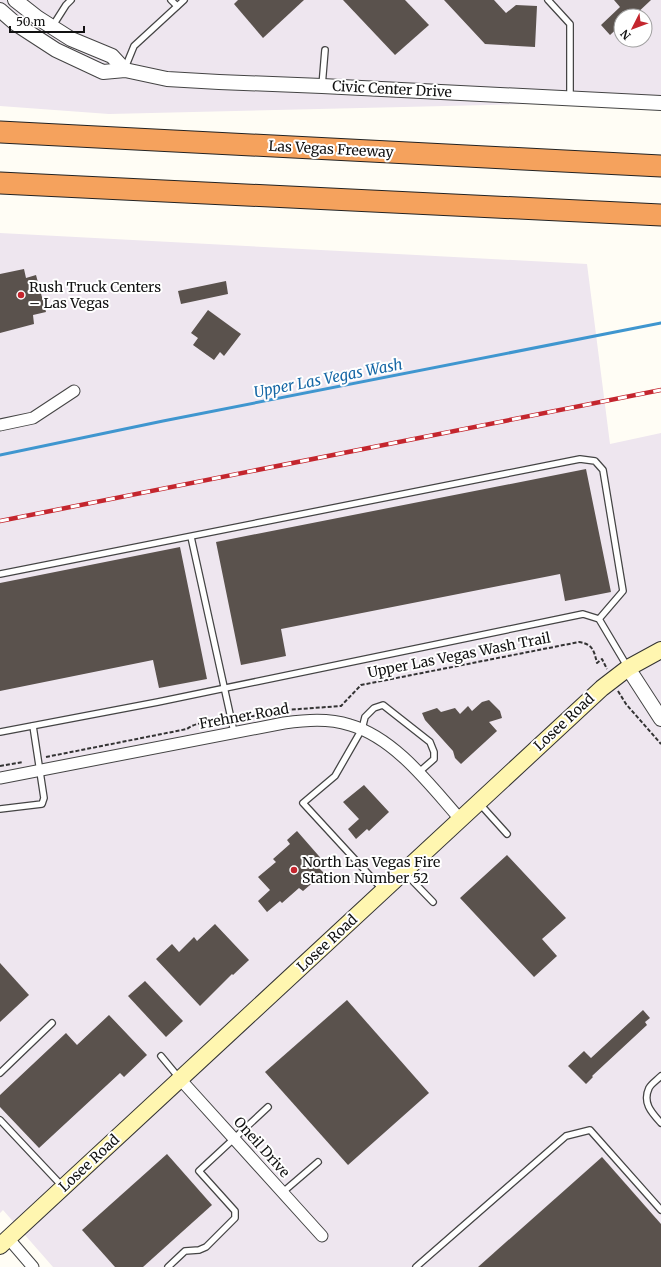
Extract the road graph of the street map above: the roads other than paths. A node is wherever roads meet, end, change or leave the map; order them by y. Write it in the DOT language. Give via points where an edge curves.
graph roads {
  1 [pos="15,0"];
  2 [pos="71,0"];
  3 [pos="172,0"];
  4 [pos="184,0"];
  5 [pos="548,0"];
  6 [pos="177,6"];
  7 [pos="0,10"];
  8 [pos="52,27"];
  9 [pos="325,50"];
  10 [pos="125,70"];
  11 [pos="322,86"];
  12 [pos="570,98"];
  13 [pos="661,103"];
  14 [pos="0,132"];
  15 [pos="661,166"];
  16 [pos="0,183"];
  17 [pos="661,215"];
  18 [pos="74,391"];
  19 [pos="0,425"];
  20 [pos="191,537"];
  21 [pos="0,574"];
  22 [pos="599,620"];
  23 [pos="661,650"];
  24 [pos="628,668"];
  25 [pos="223,688"];
  26 [pos="661,719"];
  27 [pos="33,726"];
  28 [pos="233,727"];
  29 [pos="362,728"];
  30 [pos="0,732"];
  31 [pos="38,765"];
  32 [pos="418,773"];
  33 [pos="0,778"];
  34 [pos="478,802"];
  35 [pos="0,809"];
  36 [pos="460,819"];
  37 [pos="507,834"];
  38 [pos="404,871"];
  39 [pos="383,891"];
  40 [pos="433,902"];
  41 [pos="52,1023"];
  42 [pos="161,1056"];
  43 [pos="0,1073"];
  44 [pos="661,1076"];
  45 [pos="180,1079"];
  46 [pos="268,1107"];
  47 [pos="0,1120"];
  48 [pos="661,1123"];
  49 [pos="235,1138"];
  50 [pos="318,1162"];
  51 [pos="63,1187"];
  52 [pos="283,1192"];
  53 [pos="661,1210"];
  54 [pos="322,1236"];
  55 [pos="4,1239"];
  56 [pos="33,1267"];
  57 [pos="168,1267"];
  58 [pos="416,1267"];
  1 -- 8 [label="street"];
  2 -- 8 [label="lane"];
  3 -- 6 [label="lane"];
  4 -- 6 [label="lane"];
  5 -- 12 [label="lane" via="570,24"];
  6 -- 10 [label="lane" via="134,46"];
  7 -- 10 [label="street, Civic Center Drive" via="38,40 72,58 103,72"];
  8 -- 10 [label="street" via="71,39 112,56"];
  9 -- 11 [label="lane"];
  10 -- 11 [label="street, Civic Center Drive" via="167,79"];
  11 -- 12 [label="street, Civic Center Drive"];
  12 -- 13 [label="street, Civic Center Drive"];
  14 -- 15 [label="highway, Las Vegas Freeway"];
  16 -- 17 [label="highway"];
  18 -- 19 [label="street" via="33,418"];
  20 -- 21 [label="lane"];
  20 -- 22 [label="lane" via="580,459 595,461 603,470 624,591"];
  20 -- 25 [label="lane"];
  22 -- 24 [label="lane"];
  22 -- 25 [label="lane" via="583,614"];
  23 -- 24 [label="main road, Losee Road"];
  24 -- 26 [label="street"];
  24 -- 34 [label="main road, Losee Road" via="611,680"];
  25 -- 27 [label="lane"];
  25 -- 28 [label="lane"];
  27 -- 30 [label="lane"];
  27 -- 31 [label="lane"];
  28 -- 29 [label="street, Frehner Road" via="306,720 336,722"];
  28 -- 31 [label="street, Frehner Road"];
  29 -- 32 [label="street, Frehner Road" via="387,744"];
  29 -- 32 [label="lane" via="365,717 374,708 383,705 421,734 430,742 434,759"];
  29 -- 39 [label="lane" via="335,776 303,803"];
  31 -- 33 [label="street, Frehner Road"];
  31 -- 35 [label="lane" via="44,798 42,804"];
  32 -- 36 [label="street, Frehner Road"];
  34 -- 36 [label="main road, Losee Road"];
  34 -- 37 [label="lane"];
  36 -- 38 [label="main road, Losee Road"];
  38 -- 39 [label="main road, Losee Road"];
  38 -- 40 [label="lane"];
  39 -- 45 [label="main road, Losee Road"];
  41 -- 43 [label="lane"];
  42 -- 45 [label="lane"];
  44 -- 48 [label="lane" via="650,1087 647,1099 650,1111"];
  45 -- 49 [label="street, Oneil Drive"];
  45 -- 51 [label="main road, Losee Road"];
  46 -- 49 [label="lane"];
  47 -- 51 [label="lane"];
  49 -- 52 [label="street, Oneil Drive"];
  49 -- 57 [label="lane" via="199,1171 235,1211 236,1218 206,1247 185,1251"];
  50 -- 52 [label="lane"];
  51 -- 55 [label="main road, Losee Road"];
  52 -- 54 [label="street, Oneil Drive"];
  53 -- 58 [label="lane" via="590,1130 566,1136"];
  55 -- 56 [label="street"];
}
